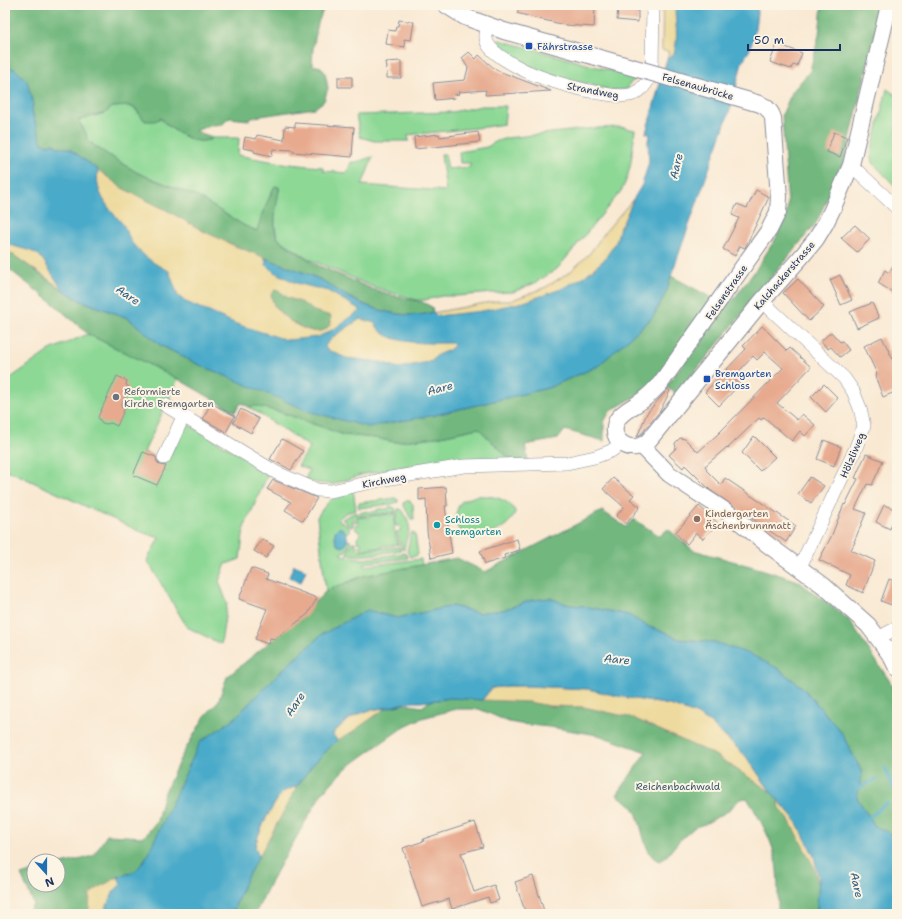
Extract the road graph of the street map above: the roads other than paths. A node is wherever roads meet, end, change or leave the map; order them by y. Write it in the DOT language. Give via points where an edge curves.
graph roads {
  1 [pos="446,5"];
  2 [pos="653,5"];
  3 [pos="889,5"];
  4 [pos="488,25"];
  5 [pos="753,102"];
  6 [pos="851,165"];
  7 [pos="897,208"];
  8 [pos="762,301"];
  9 [pos="165,405"];
  10 [pos="183,417"];
  11 [pos="622,443"];
  12 [pos="642,446"];
  13 [pos="164,458"];
  14 [pos="800,568"];
  15 [pos="897,628"];
  16 [pos="878,638"];
  17 [pos="897,668"];
  1 -- 4 [label="street" via="464,17"];
  2 -- 4 [label="street, Strandweg" via="650,76 642,88 627,96 609,95 566,85 519,67 490,46 486,38"];
  3 -- 6 [label="street, Kalchackerstrasse"];
  4 -- 5 [label="street, Felsenaubrücke, bridge"];
  5 -- 11 [label="street, Felsenstrasse" via="768,109 773,118 778,212 769,230 660,384 620,416 615,432"];
  6 -- 7 [label="street"];
  6 -- 8 [label="street, Kalchackerstrasse" via="832,210 816,239"];
  8 -- 12 [label="street, Kalchackerstrasse"];
  8 -- 14 [label="street, Hölzliweg" via="844,378 853,391 863,418 864,426 855,450"];
  9 -- 10 [label="street, Kirchweg"];
  10 -- 11 [label="street, Kirchweg" via="277,473 316,490 331,491 464,466 567,463 595,457 611,451"];
  10 -- 13 [label="street"];
  11 -- 12 [label="street" via="634,448"];
  12 -- 14 [label="street" via="669,474 730,514"];
  14 -- 16 [label="street" via="848,607"];
  15 -- 16 [label="street"];
  16 -- 17 [label="street"];
}
